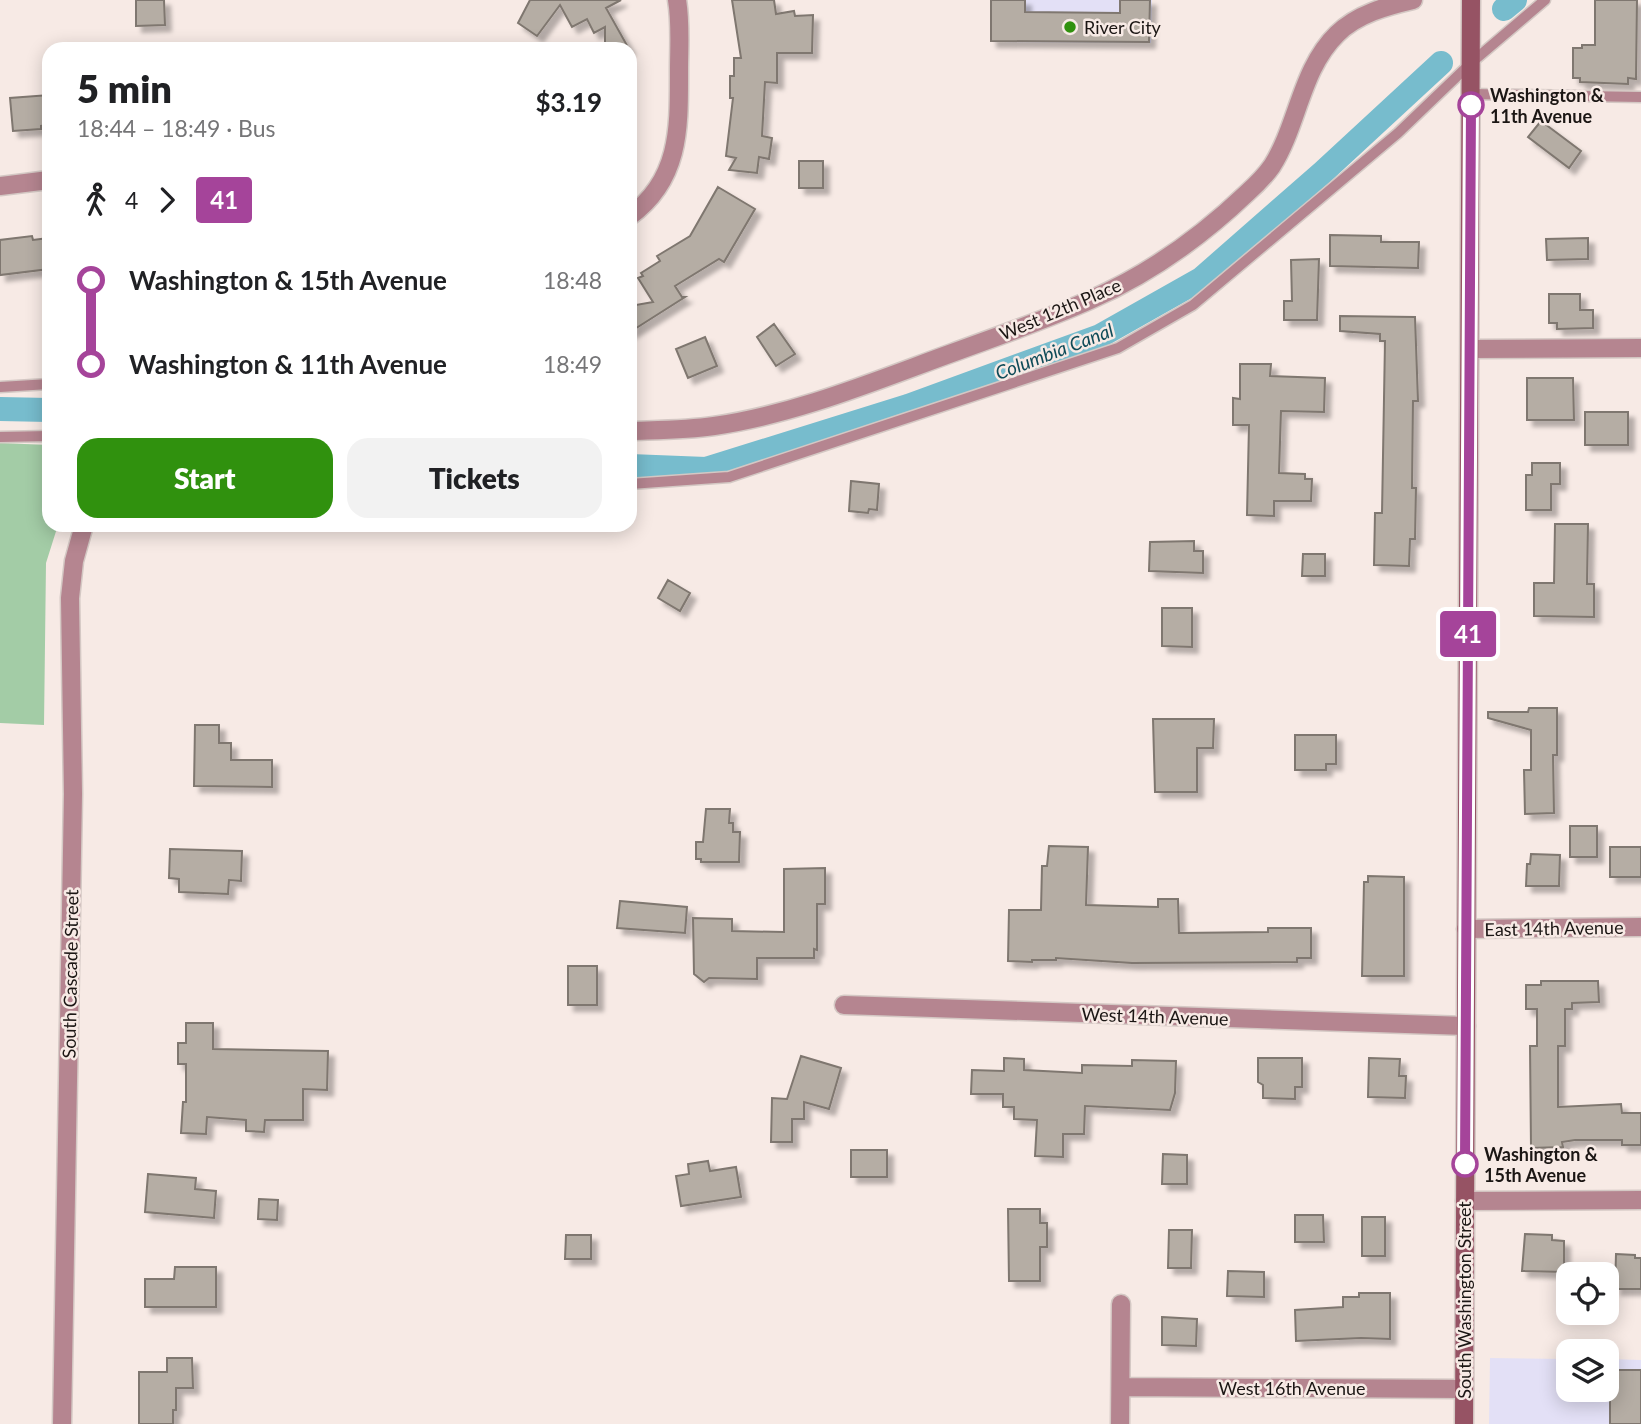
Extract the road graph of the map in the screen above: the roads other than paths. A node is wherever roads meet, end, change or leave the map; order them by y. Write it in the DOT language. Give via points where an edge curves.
graph roads {
  1 [pos="677,0"];
  2 [pos="1413,0"];
  3 [pos="1471,0"];
  4 [pos="1545,0"];
  5 [pos="1471,63"];
  6 [pos="1471,94"];
  7 [pos="1641,97"];
  8 [pos="42,181"];
  9 [pos="0,187"];
  10 [pos="637,210"];
  11 [pos="1641,348"];
  12 [pos="1469,349"];
  13 [pos="42,384"];
  14 [pos="0,387"];
  15 [pos="637,431"];
  16 [pos="42,436"];
  17 [pos="0,437"];
  18 [pos="637,484"];
  19 [pos="82,532"];
  20 [pos="1641,927"];
  21 [pos="1466,929"];
  22 [pos="844,1006"];
  23 [pos="1466,1026"];
  24 [pos="1641,1200"];
  25 [pos="1465,1201"];
  26 [pos="1121,1304"];
  27 [pos="1121,1387"];
  28 [pos="1464,1389"];
  29 [pos="62,1424"];
  30 [pos="1120,1424"];
  31 [pos="1464,1424"];
  1 -- 10 [label="street" via="679,114 675,150 657,190"];
  2 -- 15 [label="street, West 12th Place" via="1377,10 1337,34 1313,70 1287,135 1262,179 1198,235 1126,282 1048,317 795,407 713,426"];
  3 -- 5 [label="main road, South Washington Street"];
  4 -- 5 [label="lane"];
  5 -- 6 [label="main road, South Washington Street"];
  5 -- 18 [label="lane" via="1398,133 1193,305 1118,348 729,477"];
  6 -- 7 [label="lane"];
  6 -- 12 [label="main road, South Washington Street"];
  8 -- 9 [label="street"];
  11 -- 12 [label="street"];
  12 -- 21 [label="main road, South Washington Street"];
  13 -- 14 [label="lane"];
  16 -- 17 [label="lane"];
  19 -- 29 [label="street, South Cascade Street" via="70,598 73,794"];
  20 -- 21 [label="street, East 14th Avenue"];
  21 -- 23 [label="main road, South Washington Street"];
  22 -- 23 [label="street, West 14th Avenue"];
  23 -- 25 [label="main road, South Washington Street"];
  24 -- 25 [label="street"];
  25 -- 28 [label="main road, South Washington Street"];
  26 -- 27 [label="street"];
  27 -- 28 [label="street, West 16th Avenue"];
  27 -- 30 [label="street"];
  28 -- 31 [label="main road, South Washington Street"];
}
